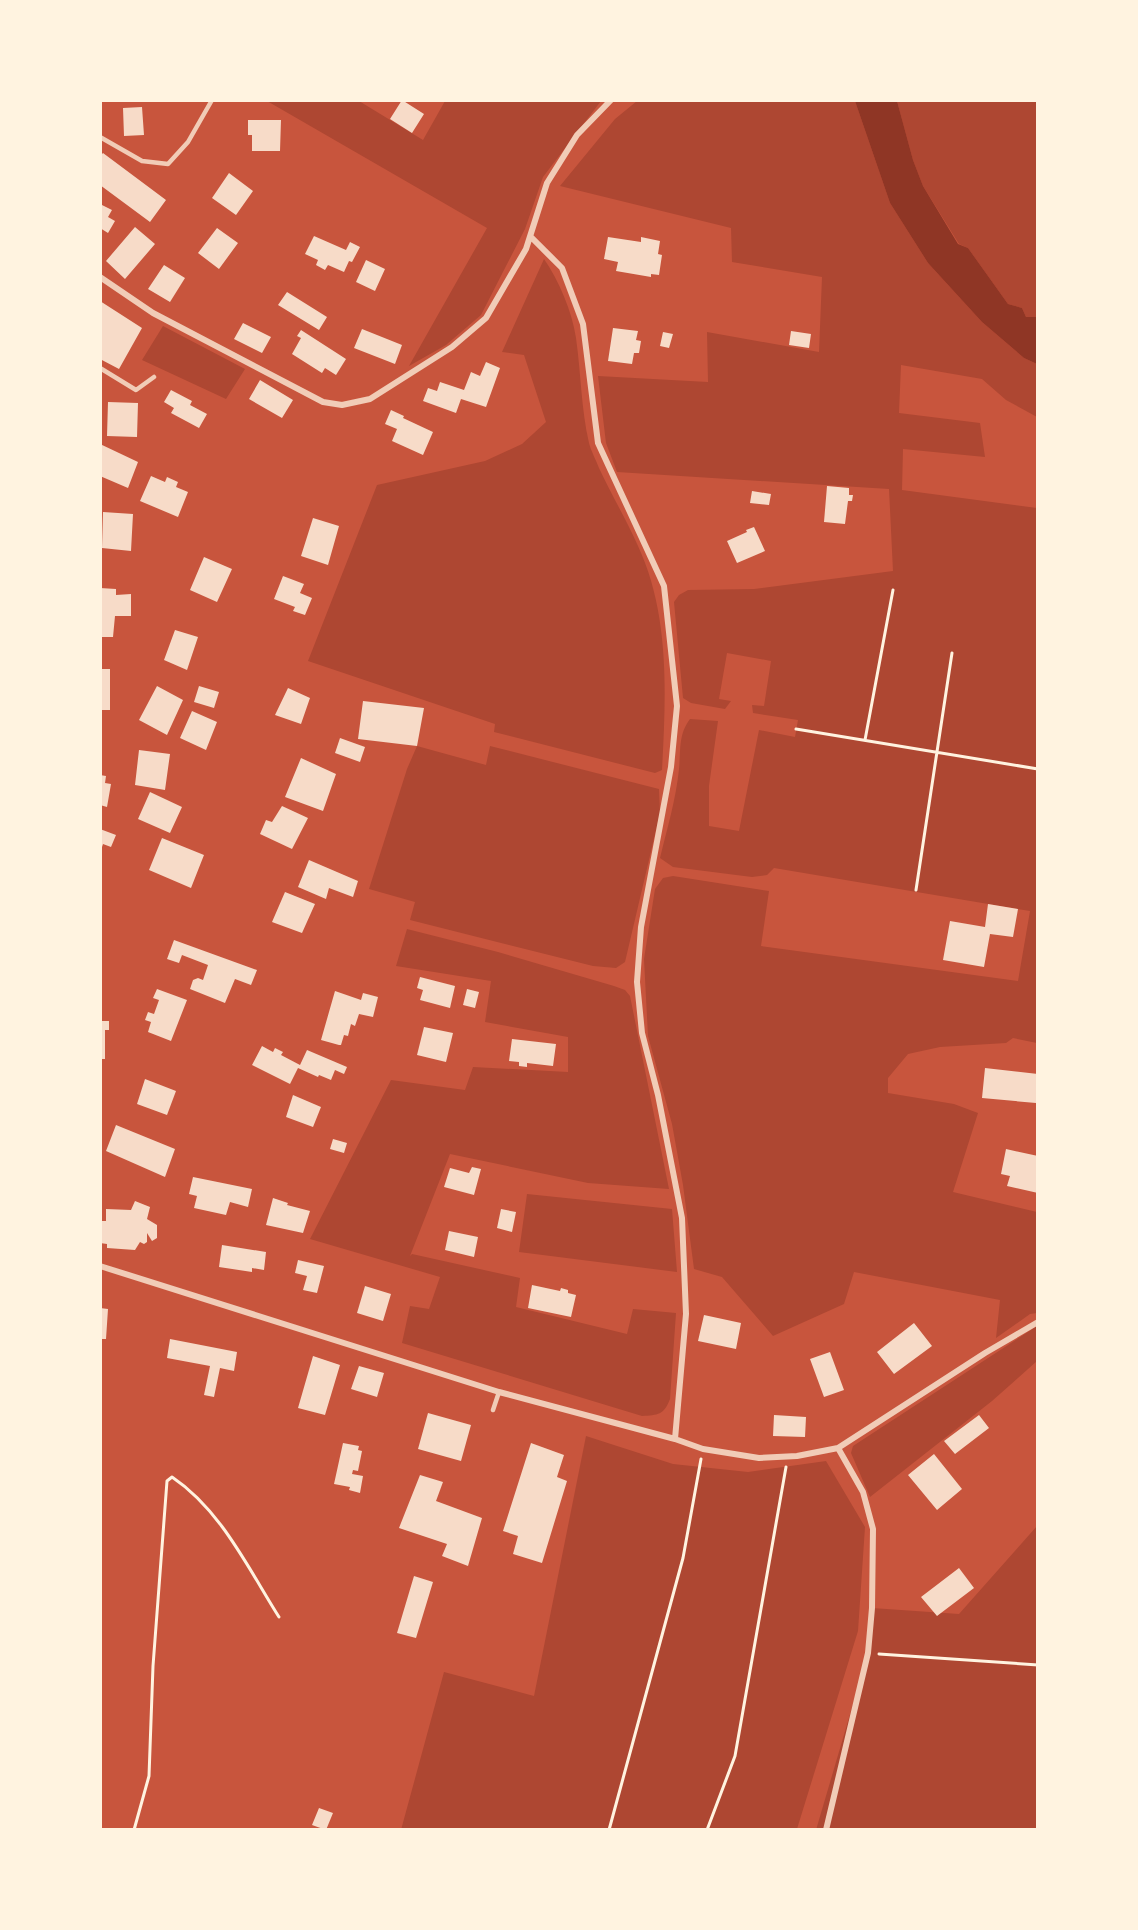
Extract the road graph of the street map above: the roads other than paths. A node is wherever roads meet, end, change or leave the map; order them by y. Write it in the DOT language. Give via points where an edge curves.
graph roads {
  1 [pos="212,100"];
  2 [pos="611,100"];
  3 [pos="100,137"];
  4 [pos="531,237"];
  5 [pos="100,278"];
  6 [pos="100,368"];
  7 [pos="154,377"];
  8 [pos="100,1266"];
  9 [pos="1038,1322"];
  10 [pos="499,1392"];
  11 [pos="493,1410"];
  12 [pos="675,1438"];
  13 [pos="838,1448"];
  14 [pos="826,1830"];
  1 -- 3 [label="lane" via="188,142 168,165 142,161"];
  2 -- 4 [label="street" via="577,135 547,183"];
  4 -- 5 [label="street" via="486,318 452,347 370,399 342,405 323,402 153,313"];
  4 -- 12 [label="street" via="562,268 583,324 598,443 664,586 677,706 671,767 641,927 637,982 642,1033 682,1218 686,1314"];
  6 -- 7 [label="lane" via="136,390"];
  8 -- 10 [label="street"];
  9 -- 13 [label="street"];
  10 -- 11 [label="lane"];
  10 -- 12 [label="street"];
  12 -- 13 [label="street" via="703,1449 759,1458"];
  13 -- 14 [label="street" via="863,1492 873,1529 872,1608 868,1653"];
}
